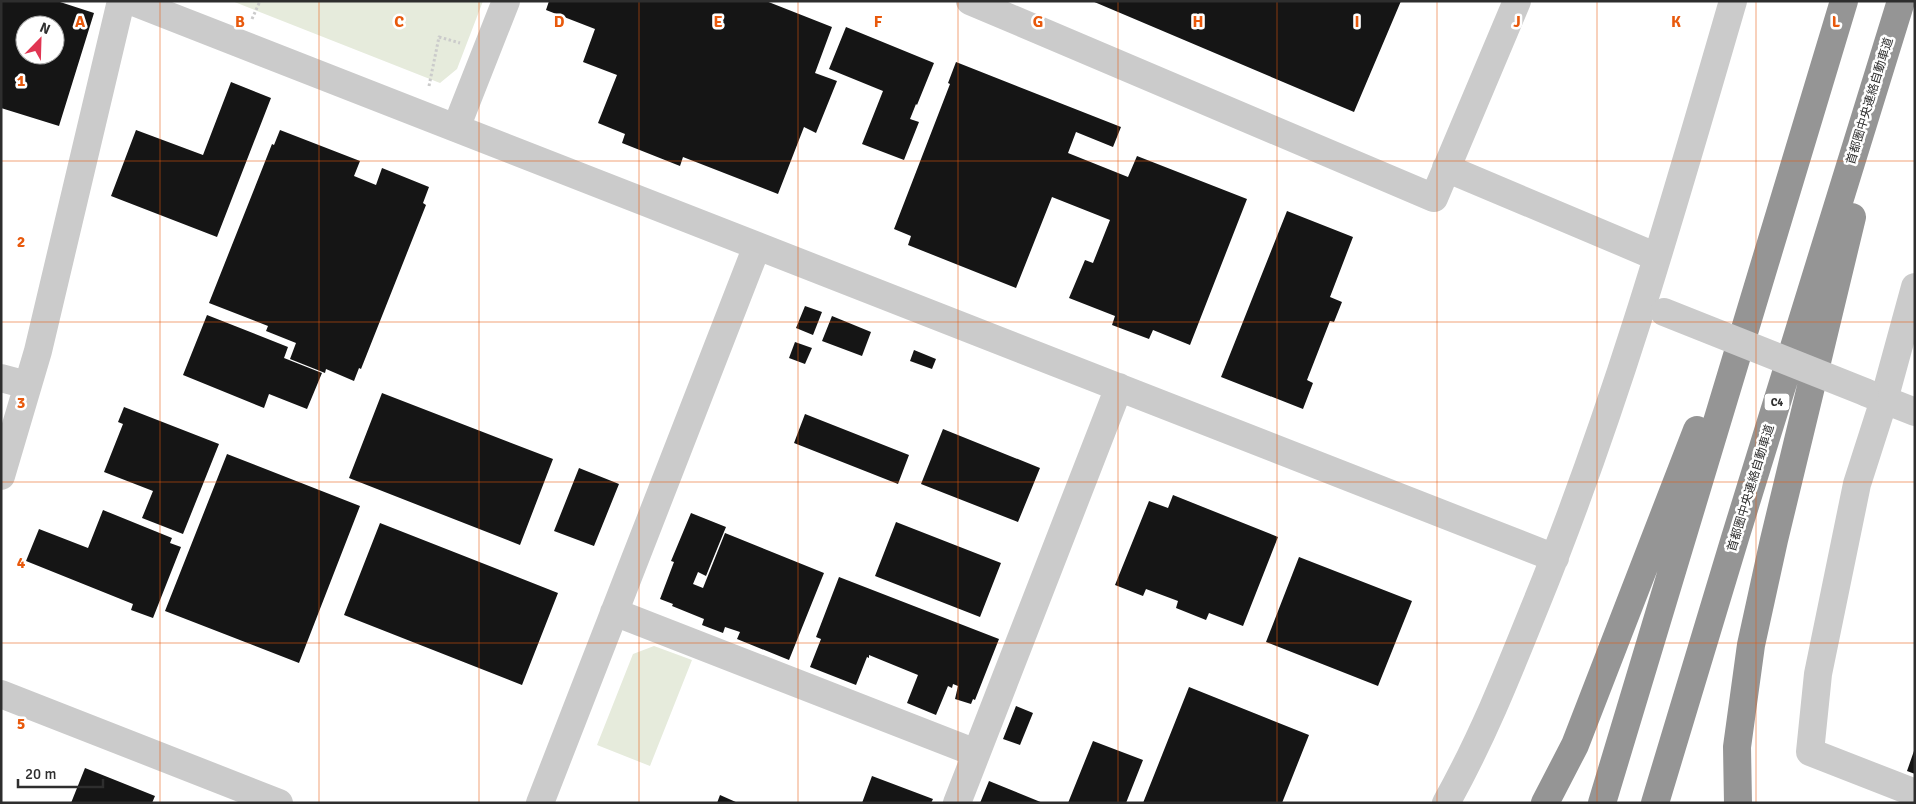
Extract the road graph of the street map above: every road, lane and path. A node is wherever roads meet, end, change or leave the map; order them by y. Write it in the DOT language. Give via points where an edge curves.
graph roads {
  1 [pos="121,1"];
  2 [pos="131,1"];
  3 [pos="506,1"];
  4 [pos="970,1"];
  5 [pos="1517,1"];
  6 [pos="1733,1"];
  7 [pos="1844,1"];
  8 [pos="1902,1"];
  9 [pos="467,45"];
  10 [pos="429,86"];
  11 [pos="456,128"];
  12 [pos="1446,168"];
  13 [pos="1772,238"];
  14 [pos="757,246"];
  15 [pos="1657,257"];
  16 [pos="1915,286"];
  17 [pos="1653,308"];
  18 [pos="1,378"];
  19 [pos="27,385"];
  20 [pos="1119,387"];
  21 [pos="1874,396"];
  22 [pos="1915,412"];
  23 [pos="1,476"];
  24 [pos="1555,558"];
  25 [pos="614,612"];
  26 [pos="1,694"];
  27 [pos="976,753"];
  28 [pos="1915,793"];
  29 [pos="279,803"];
  30 [pos="540,803"];
  31 [pos="957,803"];
  32 [pos="1446,803"];
  33 [pos="1545,803"];
  34 [pos="1602,803"];
  35 [pos="1656,803"];
  36 [pos="1738,803"];
  1 -- 19 [label="street" via="38,351"];
  2 -- 11 [label="street"];
  3 -- 11 [label="street"];
  4 -- 12 [label="street" via="1434,198"];
  5 -- 12 [label="street"];
  6 -- 15 [label="street"];
  7 -- 13 [label="highway"];
  8 -- 35 [label="highway, 首都圏中央連絡自動車道 / C4"];
  8 -- 36 [label="highway" via="1751,645 1737,747"];
  9 -- 10 [label="path" via="438,37"];
  11 -- 14 [label="street"];
  12 -- 15 [label="street"];
  13 -- 33 [label="highway" via="1575,745"];
  13 -- 34 [label="highway"];
  14 -- 20 [label="street"];
  14 -- 25 [label="street"];
  15 -- 17 [label="street"];
  16 -- 21 [label="street"];
  17 -- 21 [label="street, bridge"];
  17 -- 24 [label="street" via="1608,410"];
  18 -- 19 [label="street"];
  19 -- 23 [label="street"];
  20 -- 24 [label="street"];
  20 -- 27 [label="street"];
  21 -- 22 [label="street"];
  21 -- 28 [label="street" via="1818,674 1810,752"];
  24 -- 32 [label="street" via="1499,697"];
  25 -- 27 [label="street"];
  25 -- 30 [label="street"];
  26 -- 29 [label="street"];
  27 -- 31 [label="street"];
}
